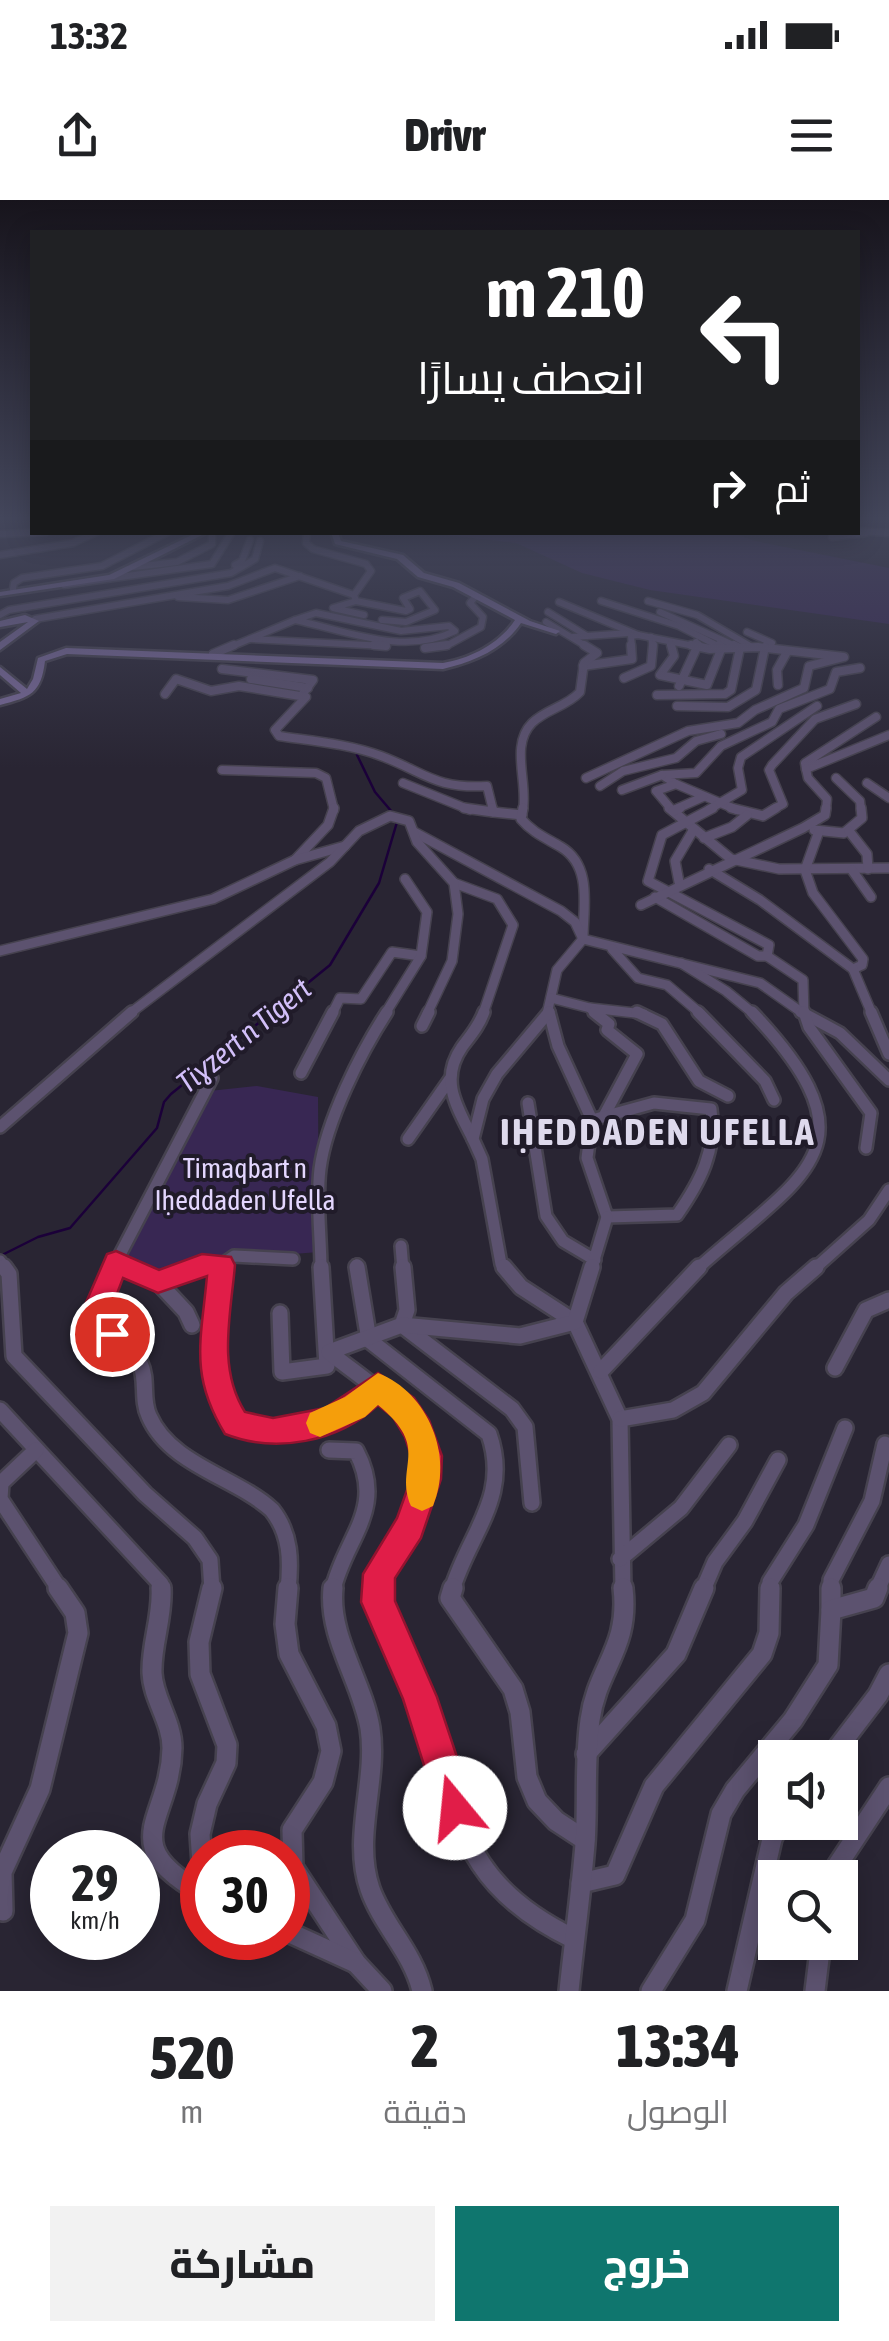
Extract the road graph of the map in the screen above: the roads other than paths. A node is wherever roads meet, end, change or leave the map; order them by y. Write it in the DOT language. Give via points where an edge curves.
graph roads {
  1 [pos="34,601"];
  2 [pos="71,601"];
  3 [pos="147,601"];
  4 [pos="350,601"];
  5 [pos="365,601"];
  6 [pos="405,601"];
  7 [pos="428,601"];
  8 [pos="471,601"];
  9 [pos="484,601"];
  10 [pos="601,601"];
  11 [pos="648,601"];
  12 [pos="559,602"];
  13 [pos="0,606"];
  14 [pos="609,610"];
  15 [pos="660,612"];
  16 [pos="598,618"];
  17 [pos="520,619"];
  18 [pos="35,620"];
  19 [pos="295,620"];
  20 [pos="1,621"];
  21 [pos="588,625"];
  22 [pos="555,626"];
  23 [pos="747,632"];
  24 [pos="601,634"];
  25 [pos="615,634"];
  26 [pos="634,635"];
  27 [pos="587,636"];
  28 [pos="651,637"];
  29 [pos="246,639"];
  30 [pos="671,644"];
  31 [pos="0,647"];
  32 [pos="752,647"];
  33 [pos="765,647"];
  34 [pos="700,648"];
  35 [pos="740,648"];
  36 [pos="722,650"];
  37 [pos="785,652"];
  38 [pos="215,653"];
  39 [pos="583,666"];
  40 [pos="860,668"];
  41 [pos="0,670"];
  42 [pos="222,670"];
  43 [pos="247,678"];
  44 [pos="624,678"];
  45 [pos="681,681"];
  46 [pos="707,685"];
  47 [pos="778,685"];
  48 [pos="25,692"];
  49 [pos="305,692"];
  50 [pos="165,694"];
  51 [pos="657,694"];
  52 [pos="675,694"];
  53 [pos="703,695"];
  54 [pos="0,700"];
  55 [pos="856,704"];
  56 [pos="677,706"];
  57 [pos="817,706"];
  58 [pos="876,717"];
  59 [pos="721,734"];
  60 [pos="889,735"];
  61 [pos="679,757"];
  62 [pos="610,764"];
  63 [pos="702,768"];
  64 [pos="806,769"];
  65 [pos="222,770"];
  66 [pos="623,771"];
  67 [pos="662,775"];
  68 [pos="586,778"];
  69 [pos="836,778"];
  70 [pos="867,782"];
  71 [pos="404,783"];
  72 [pos="676,784"];
  73 [pos="600,786"];
  74 [pos="622,790"];
  75 [pos="703,796"];
  76 [pos="889,798"];
  77 [pos="718,803"];
  78 [pos="673,811"];
  79 [pos="493,812"];
  80 [pos="522,815"];
  81 [pos="747,815"];
  82 [pos="690,825"];
  83 [pos="804,828"];
  84 [pos="849,830"];
  85 [pos="414,832"];
  86 [pos="820,832"];
  87 [pos="704,838"];
  88 [pos="344,846"];
  89 [pos="730,859"];
  90 [pos="295,860"];
  91 [pos="889,868"];
  92 [pos="709,869"];
  93 [pos="868,869"];
  94 [pos="805,870"];
  95 [pos="852,870"];
  96 [pos="405,879"];
  97 [pos="454,882"];
  98 [pos="678,882"];
  99 [pos="666,890"];
  100 [pos="654,897"];
  101 [pos="871,897"];
  102 [pos="641,906"];
  103 [pos="583,939"];
  104 [pos="612,949"];
  105 [pos="0,951"];
  106 [pos="421,956"];
  107 [pos="767,956"];
  108 [pos="681,963"];
  109 [pos="853,970"];
  110 [pos="550,1005"];
  111 [pos="590,1008"];
  112 [pos="804,1014"];
  113 [pos="422,1026"];
  114 [pos="889,1054"];
  115 [pos="301,1073"];
  116 [pos="212,1078"];
  117 [pos="450,1079"];
  118 [pos="889,1080"];
  119 [pos="728,1096"];
  120 [pos="774,1100"];
  121 [pos="528,1103"];
  122 [pos="599,1117"];
  123 [pos="0,1127"];
  124 [pos="473,1138"];
  125 [pos="408,1139"];
  126 [pos="866,1148"];
  127 [pos="889,1190"];
  128 [pos="606,1217"];
  129 [pos="402,1246"];
  130 [pos="292,1258"];
  131 [pos="594,1260"];
  132 [pos="0,1261"];
  133 [pos="116,1262"];
  134 [pos="222,1265"];
  135 [pos="357,1265"];
  136 [pos="158,1282"];
  137 [pos="889,1300"];
  138 [pos="280,1313"];
  139 [pos="575,1322"];
  140 [pos="192,1324"];
  141 [pos="402,1325"];
  142 [pos="369,1340"];
  143 [pos="329,1352"];
  144 [pos="834,1368"];
  145 [pos="601,1371"];
  146 [pos="378,1386"];
  147 [pos="0,1410"];
  148 [pos="620,1419"];
  149 [pos="845,1428"];
  150 [pos="885,1444"];
  151 [pos="730,1445"];
  152 [pos="36,1450"];
  153 [pos="329,1450"];
  154 [pos="778,1460"];
  155 [pos="532,1504"];
  156 [pos="620,1559"];
  157 [pos="889,1564"];
  158 [pos="831,1610"];
  159 [pos="889,1674"];
  160 [pos="844,1740"];
  161 [pos="586,1754"];
  162 [pos="889,1787"];
  163 [pos="203,1830"];
  164 [pos="585,1840"];
  165 [pos="772,1840"];
  166 [pos="837,1860"];
  167 [pos="180,1880"];
  168 [pos="581,1883"];
  169 [pos="3,1911"];
  170 [pos="574,1939"];
  171 [pos="310,1942"];
  172 [pos="819,1960"];
  173 [pos="356,1963"];
  174 [pos="382,1991"];
  175 [pos="422,1991"];
  176 [pos="570,1991"];
  177 [pos="651,1991"];
  178 [pos="737,1991"];
  179 [pos="815,1991"];
  1 -- 13 [label="street"];
  2 -- 20 [label="street" via="9,610"];
  3 -- 18 [label="street"];
  4 -- 7 [label="street" via="334,608 397,622 436,610"];
  5 -- 6 [label="street" via="410,610"];
  8 -- 29 [label="street" via="483,624 442,648"];
  9 -- 17 [label="street"];
  10 -- 36 [label="street" via="679,626"];
  11 -- 32 [label="street" via="697,616"];
  12 -- 16 [label="street"];
  14 -- 34 [label="street" via="694,640"];
  15 -- 35 [label="street"];
  16 -- 25 [label="street" via="593,622"];
  16 -- 26 [label="street"];
  17 -- 22 [label="street"];
  17 -- 38 [label="street" via="508,636 444,666"];
  18 -- 20 [label="street"];
  18 -- 31 [label="street"];
  19 -- 19 [label="street" via="316,613 393,630 455,631 430,641 396,641"];
  19 -- 29 [label="street"];
  21 -- 24 [label="street"];
  22 -- 27 [label="street"];
  22 -- 27 [label="street"];
  22 -- 39 [label="street" via="595,650"];
  23 -- 37 [label="street"];
  24 -- 25 [label="street"];
  24 -- 27 [label="street"];
  25 -- 26 [label="street"];
  26 -- 28 [label="street"];
  26 -- 39 [label="street" via="632,659"];
  28 -- 30 [label="street"];
  28 -- 44 [label="street" via="651,666"];
  29 -- 38 [label="street"];
  30 -- 34 [label="street"];
  30 -- 45 [label="street" via="674,656 660,675"];
  32 -- 33 [label="street"];
  32 -- 35 [label="street"];
  33 -- 37 [label="street"];
  33 -- 56 [label="street" via="756,690 728,707"];
  34 -- 36 [label="street"];
  34 -- 45 [label="street"];
  35 -- 36 [label="street"];
  35 -- 53 [label="street" via="731,690"];
  36 -- 46 [label="street"];
  37 -- 47 [label="street"];
  37 -- 62 [label="street" via="844,657 809,666 804,688 738,722 688,731"];
  38 -- 48 [label="street" via="54,653 41,660 39,682"];
  39 -- 80 [label="street" via="587,681 581,694 523,735"];
  40 -- 63 [label="street" via="836,672 830,689 779,709 772,722 721,746"];
  41 -- 48 [label="street"];
  42 -- 49 [label="street" via="314,680"];
  43 -- 49 [label="street"];
  45 -- 46 [label="street"];
  45 -- 52 [label="street"];
  46 -- 53 [label="street"];
  48 -- 54 [label="street"];
  49 -- 50 [label="street" via="239,686 210,691 176,680"];
  49 -- 79 [label="street" via="308,699 274,730 278,736 364,752 438,784 487,786"];
  51 -- 52 [label="street"];
  52 -- 53 [label="street"];
  55 -- 81 [label="street" via="822,714 799,735 769,770 783,804 762,816"];
  57 -- 77 [label="street" via="741,757 742,790"];
  58 -- 64 [label="street" via="821,750"];
  59 -- 61 [label="street" via="696,741"];
  60 -- 64 [label="street"];
  61 -- 63 [label="street"];
  61 -- 66 [label="street"];
  62 -- 66 [label="street"];
  62 -- 68 [label="street"];
  63 -- 67 [label="street"];
  64 -- 83 [label="street" via="827,799 825,814"];
  65 -- 90 [label="street" via="326,778 336,802 329,825"];
  66 -- 73 [label="street"];
  67 -- 72 [label="street"];
  67 -- 74 [label="street"];
  69 -- 84 [label="street" via="864,808"];
  70 -- 76 [label="street"];
  71 -- 79 [label="street" via="470,811"];
  72 -- 75 [label="street"];
  72 -- 78 [label="street" via="656,791"];
  75 -- 77 [label="street"];
  75 -- 78 [label="street"];
  77 -- 81 [label="street"];
  77 -- 82 [label="street"];
  78 -- 82 [label="street"];
  79 -- 80 [label="street"];
  80 -- 103 [label="street" via="535,838 576,859"];
  81 -- 87 [label="street"];
  82 -- 87 [label="street"];
  82 -- 98 [label="street" via="676,854"];
  82 -- 99 [label="street" via="662,835 650,862 648,884"];
  83 -- 86 [label="street"];
  83 -- 89 [label="street"];
  84 -- 86 [label="street"];
  84 -- 93 [label="street" via="867,854"];
  85 -- 88 [label="street" via="404,817 390,816"];
  85 -- 97 [label="street"];
  85 -- 103 [label="street" via="561,911"];
  86 -- 94 [label="street"];
  87 -- 89 [label="street"];
  88 -- 90 [label="street"];
  88 -- 123 [label="street" via="149,997"];
  89 -- 92 [label="street"];
  89 -- 94 [label="street"];
  90 -- 105 [label="street" via="213,899"];
  91 -- 93 [label="street"];
  92 -- 98 [label="street"];
  92 -- 109 [label="street"];
  93 -- 95 [label="street"];
  94 -- 95 [label="street"];
  94 -- 109 [label="street" via="813,893 864,959"];
  95 -- 101 [label="street"];
  96 -- 106 [label="street" via="427,912"];
  97 -- 113 [label="street" via="452,960"];
  97 -- 117 [label="street" via="497,900 513,925 480,1024 459,1051"];
  98 -- 99 [label="street"];
  99 -- 100 [label="street"];
  99 -- 107 [label="street" via="769,945"];
  100 -- 102 [label="street"];
  100 -- 107 [label="street"];
  103 -- 104 [label="street"];
  103 -- 110 [label="street" via="557,970"];
  104 -- 108 [label="street"];
  104 -- 120 [label="street" via="638,978 667,984 721,1031"];
  106 -- 115 [label="street" via="392,952 361,999 340,998"];
  106 -- 143 [label="street" via="371,1037 320,1167 321,1293"];
  107 -- 112 [label="street" via="803,980"];
  108 -- 112 [label="street" via="760,983"];
  108 -- 145 [label="street" via="750,1010 780,1047 824,1123 820,1146 787,1192 714,1252"];
  109 -- 114 [label="street"];
  110 -- 111 [label="street"];
  110 -- 122 [label="street" via="558,1046"];
  110 -- 124 [label="street" via="496,1074"];
  111 -- 119 [label="street" via="640,1012 662,1024 699,1081"];
  111 -- 122 [label="street" via="637,1054"];
  112 -- 118 [label="street" via="840,1033"];
  112 -- 126 [label="street" via="871,1113"];
  116 -- 133 [label="street"];
  117 -- 124 [label="street" via="450,1093"];
  117 -- 125 [label="street"];
  121 -- 131 [label="street" via="546,1216 563,1241"];
  122 -- 128 [label="street" via="585,1146 586,1168"];
  122 -- 128 [label="street" via="654,1103 711,1109 714,1121 704,1174 677,1215"];
  124 -- 139 [label="street" via="501,1264 521,1288"];
  127 -- 148 [label="street" via="865,1228 782,1297 728,1370 686,1406"];
  128 -- 131 [label="street"];
  129 -- 141 [label="street"];
  130 -- 134 [label="street" via="234,1256"];
  131 -- 139 [label="street"];
  132 -- 163 [label="street" via="9,1274 14,1356 210,1560 200,1674 227,1745"];
  133 -- 136 [label="street"];
  133 -- 173 [label="street" via="99,1318 136,1354 156,1430 199,1465 268,1504 286,1531 285,1634 332,1750 320,1789 296,1816 288,1850 292,1867"];
  134 -- 136 [label="street" via="202,1265"];
  134 -- 146 [label="street" via="213,1367 220,1398 236,1424 273,1432 330,1421"];
  135 -- 142 [label="street"];
  136 -- 140 [label="street"];
  137 -- 144 [label="street" via="866,1310"];
  138 -- 143 [label="street" via="282,1372 327,1366"];
  139 -- 141 [label="street" via="520,1336"];
  139 -- 145 [label="street"];
  141 -- 142 [label="street"];
  141 -- 155 [label="street" via="526,1427"];
  142 -- 143 [label="street"];
  142 -- 164 [label="street" via="490,1434 499,1452 494,1500 455,1574 450,1598 503,1670 519,1705 524,1776 532,1795 550,1817"];
  143 -- 146 [label="street"];
  145 -- 148 [label="street"];
  146 -- 170 [label="street" via="403,1407 426,1456 420,1504 379,1574 378,1602 420,1697 466,1842 486,1874 519,1906"];
  147 -- 152 [label="street"];
  148 -- 156 [label="street"];
  149 -- 168 [label="street" via="806,1525 770,1582 762,1654 654,1786 615,1876"];
  150 -- 158 [label="street" via="872,1501 831,1580"];
  151 -- 156 [label="street" via="681,1508"];
  152 -- 167 [label="street" via="161,1584 164,1604 152,1670 172,1750 152,1827 155,1854"];
  152 -- 169 [label="street" via="1,1483 0,1499 75,1613 78,1632 40,1789 2,1872"];
  153 -- 175 [label="street" via="356,1450 368,1473 354,1541 332,1595 370,1730 366,1876"];
  154 -- 161 [label="street" via="715,1562 676,1654"];
  156 -- 161 [label="street" via="620,1645 596,1688"];
  157 -- 158 [label="street" via="874,1598"];
  158 -- 177 [label="street" via="828,1665 721,1814 695,1920"];
  159 -- 160 [label="street"];
  161 -- 164 [label="street"];
  162 -- 166 [label="street"];
  164 -- 168 [label="street"];
  165 -- 178 [label="street"];
  168 -- 170 [label="street"];
  170 -- 176 [label="street"];
  171 -- 173 [label="street"];
  172 -- 179 [label="street"];
  173 -- 174 [label="street"];
}
